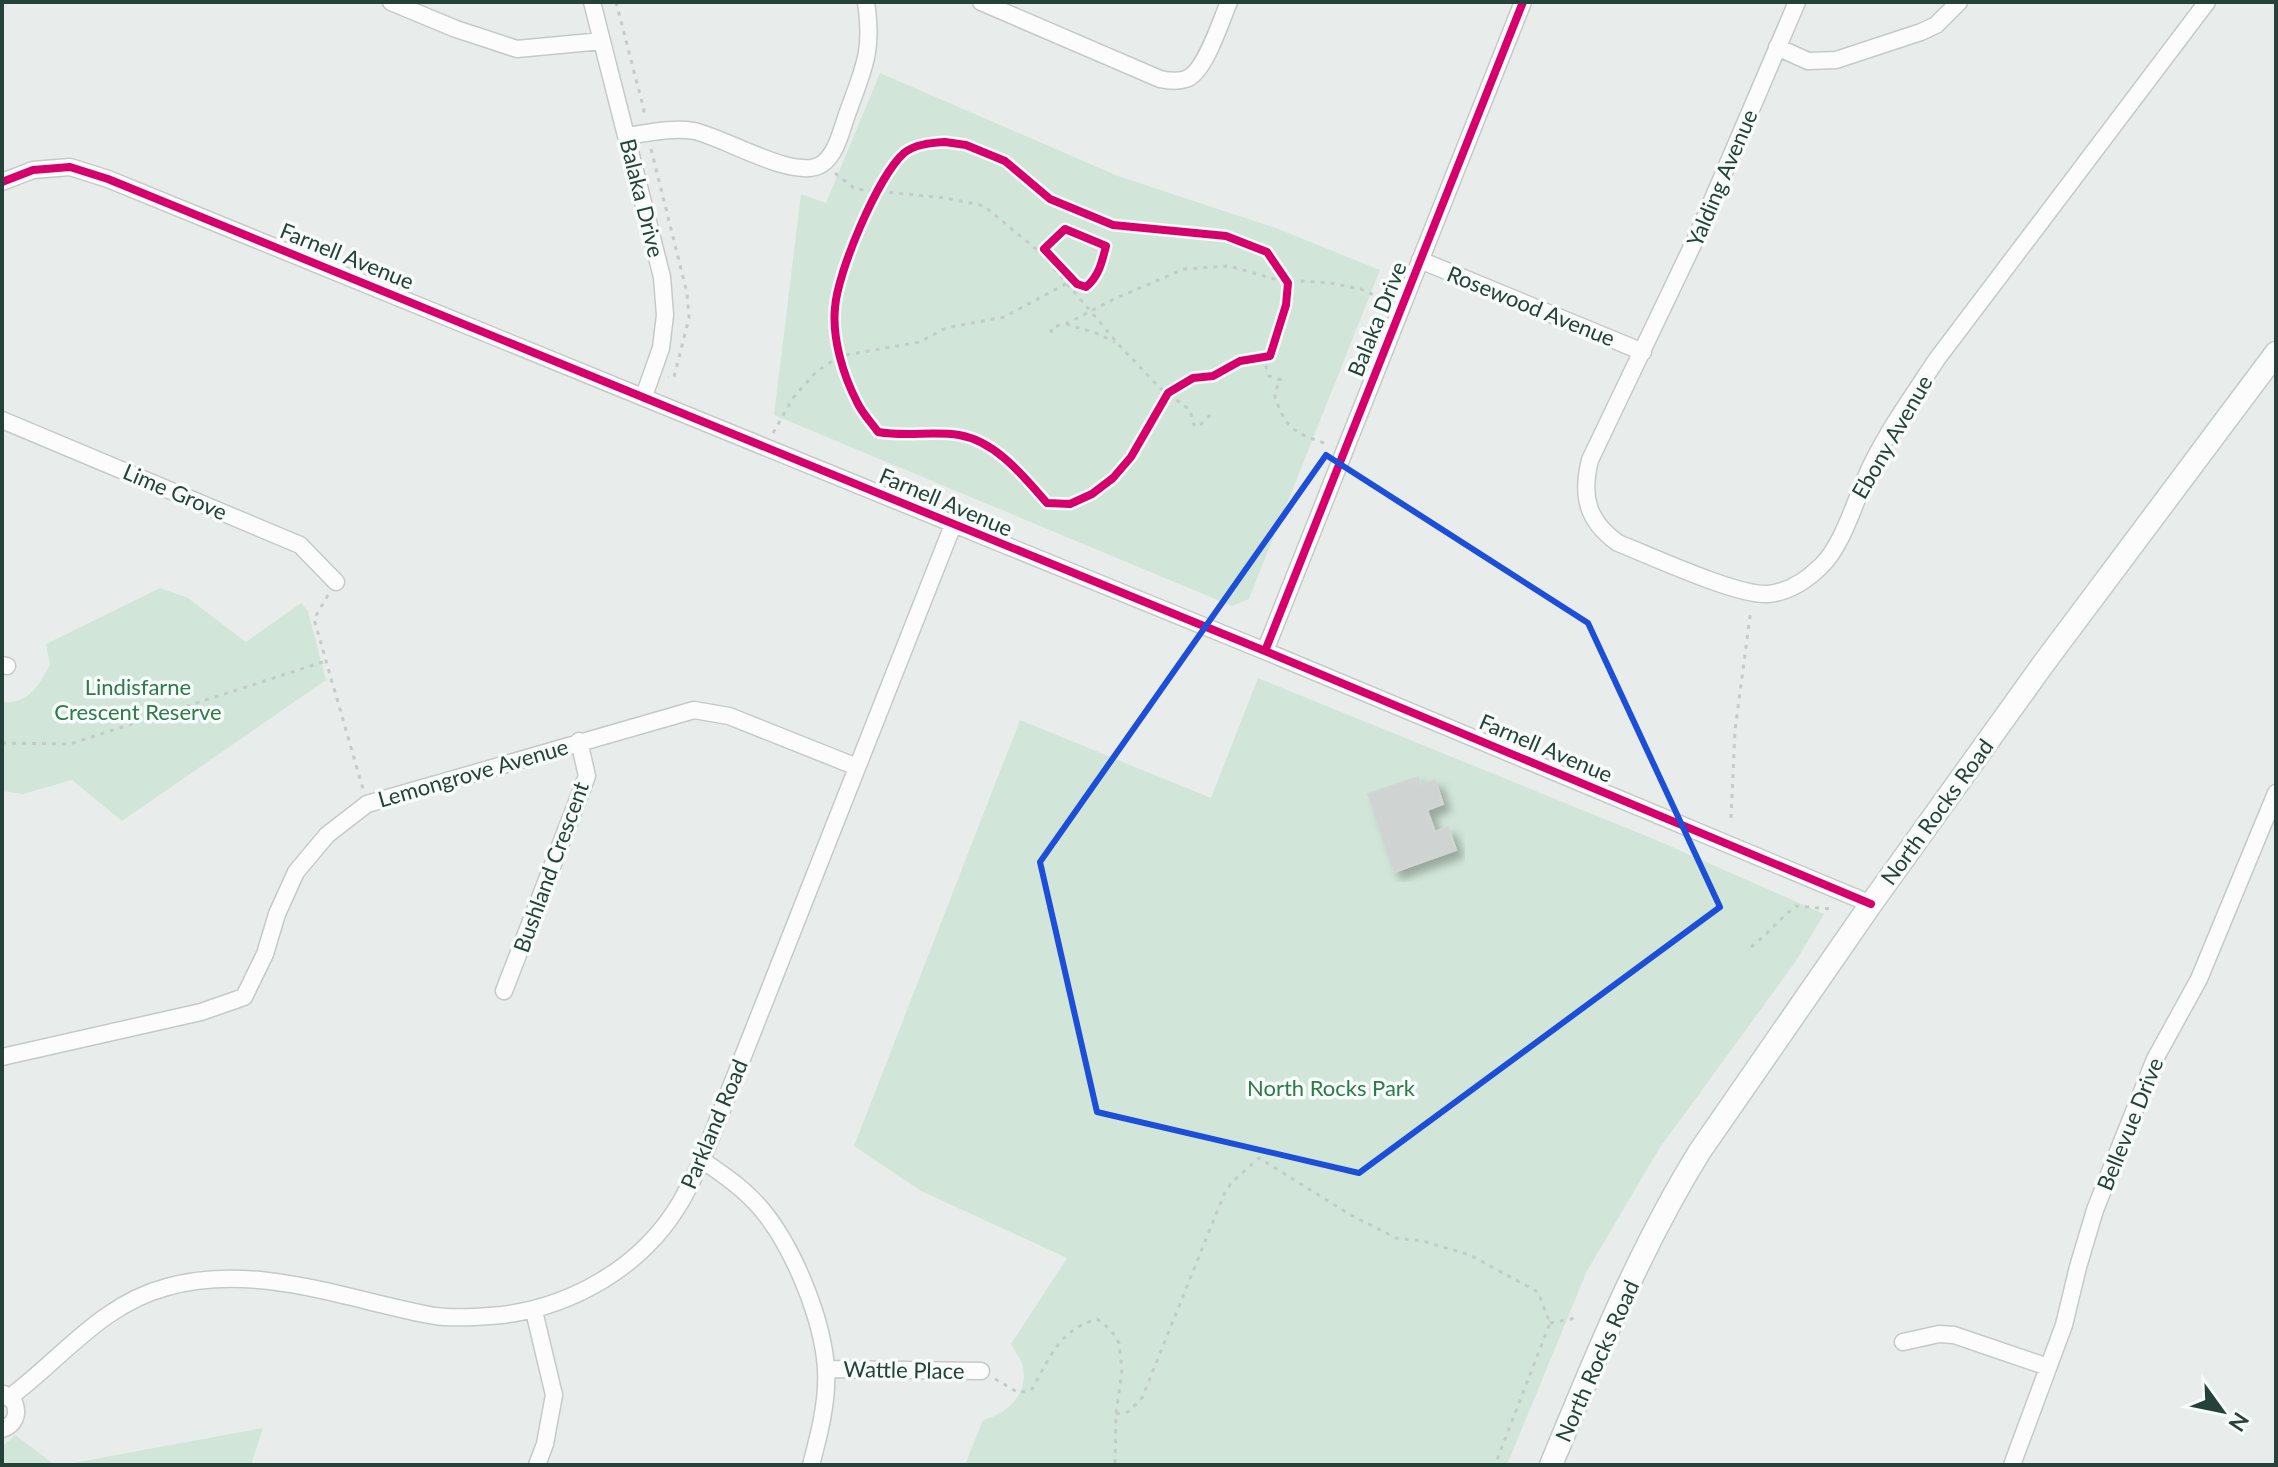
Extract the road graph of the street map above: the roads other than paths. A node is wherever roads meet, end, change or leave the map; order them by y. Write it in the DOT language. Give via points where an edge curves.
graph roads {
  1 [pos="391,2"];
  2 [pos="592,2"];
  3 [pos="866,2"];
  4 [pos="981,2"];
  5 [pos="1229,2"];
  6 [pos="1523,2"];
  7 [pos="1797,2"];
  8 [pos="1959,2"];
  9 [pos="2207,2"];
  10 [pos="602,41"];
  11 [pos="1777,47"];
  12 [pos="627,136"];
  13 [pos="2,182"];
  14 [pos="1420,260"];
  15 [pos="1643,352"];
  16 [pos="2276,353"];
  17 [pos="644,396"];
  18 [pos="2,420"];
  19 [pos="953,525"];
  20 [pos="336,582"];
  21 [pos="1265,651"];
  22 [pos="579,741"];
  23 [pos="857,767"];
  24 [pos="2276,793"];
  25 [pos="1871,904"];
  26 [pos="504,991"];
  27 [pos="2,1057"];
  28 [pos="702,1160"];
  29 [pos="534,1311"];
  30 [pos="1903,1342"];
  31 [pos="2048,1367"];
  32 [pos="826,1369"];
  33 [pos="981,1371"];
  34 [pos="6,1395"];
  35 [pos="2,1429"];
  36 [pos="537,1465"];
  37 [pos="811,1465"];
  38 [pos="1551,1465"];
  39 [pos="2012,1465"];
  1 -- 10 [label="street" via="517,49"];
  2 -- 10 [label="street, Balaka Drive"];
  3 -- 12 [label="street" via="866,64 834,148 822,164 805,169 785,165 693,131"];
  4 -- 5 [label="street" via="1175,82 1189,79 1200,66"];
  6 -- 14 [label="street, Balaka Drive"];
  7 -- 11 [label="street, Yalding Avenue"];
  8 -- 11 [label="street" via="1936,25 1836,60 1808,61"];
  9 -- 15 [label="street, Ebony Avenue" via="1937,359 1871,466 1823,565 1797,585 1753,593 1604,534 1589,511 1585,478"];
  10 -- 12 [label="street, Balaka Drive"];
  11 -- 15 [label="street, Yalding Avenue"];
  12 -- 17 [label="street, Balaka Drive" via="662,277 665,315 661,348"];
  13 -- 17 [label="street, Farnell Avenue" via="33,170 70,167 108,179"];
  14 -- 15 [label="street, Rosewood Avenue"];
  14 -- 21 [label="street, Balaka Drive"];
  16 -- 25 [label="main road, North Rocks Road"];
  17 -- 19 [label="street, Farnell Avenue"];
  18 -- 20 [label="street, Lime Grove" via="300,545"];
  19 -- 21 [label="street, Farnell Avenue"];
  19 -- 23 [label="street, Parkland Road"];
  21 -- 25 [label="street, Farnell Avenue"];
  22 -- 23 [label="street, Lemongrove Avenue" via="694,710 729,716"];
  22 -- 26 [label="street, Bushland Crescent" via="587,776"];
  22 -- 27 [label="street, Lemongrove Avenue" via="367,804 327,835 296,872 244,997 201,1012"];
  23 -- 28 [label="street, Parkland Road"];
  24 -- 31 [label="street, Bellevue Drive" via="2199,979 2155,1059 2119,1149"];
  25 -- 38 [label="main road, North Rocks Road" via="1678,1186"];
  28 -- 29 [label="street, Parkland Road" via="679,1205 621,1270 582,1293"];
  28 -- 32 [label="street" via="735,1182 763,1211 790,1253 810,1302"];
  29 -- 34 [label="street, Parkland Road" via="439,1316 280,1282 196,1281 141,1295 122,1306"];
  29 -- 36 [label="street" via="554,1395"];
  30 -- 31 [label="street" via="1954,1335"];
  31 -- 39 [label="street, Bellevue Drive"];
  32 -- 33 [label="street, Wattle Place"];
  32 -- 37 [label="street" via="821,1428"];
  34 -- 35 [label="street, Parkland Road" via="16,1414"];
}
